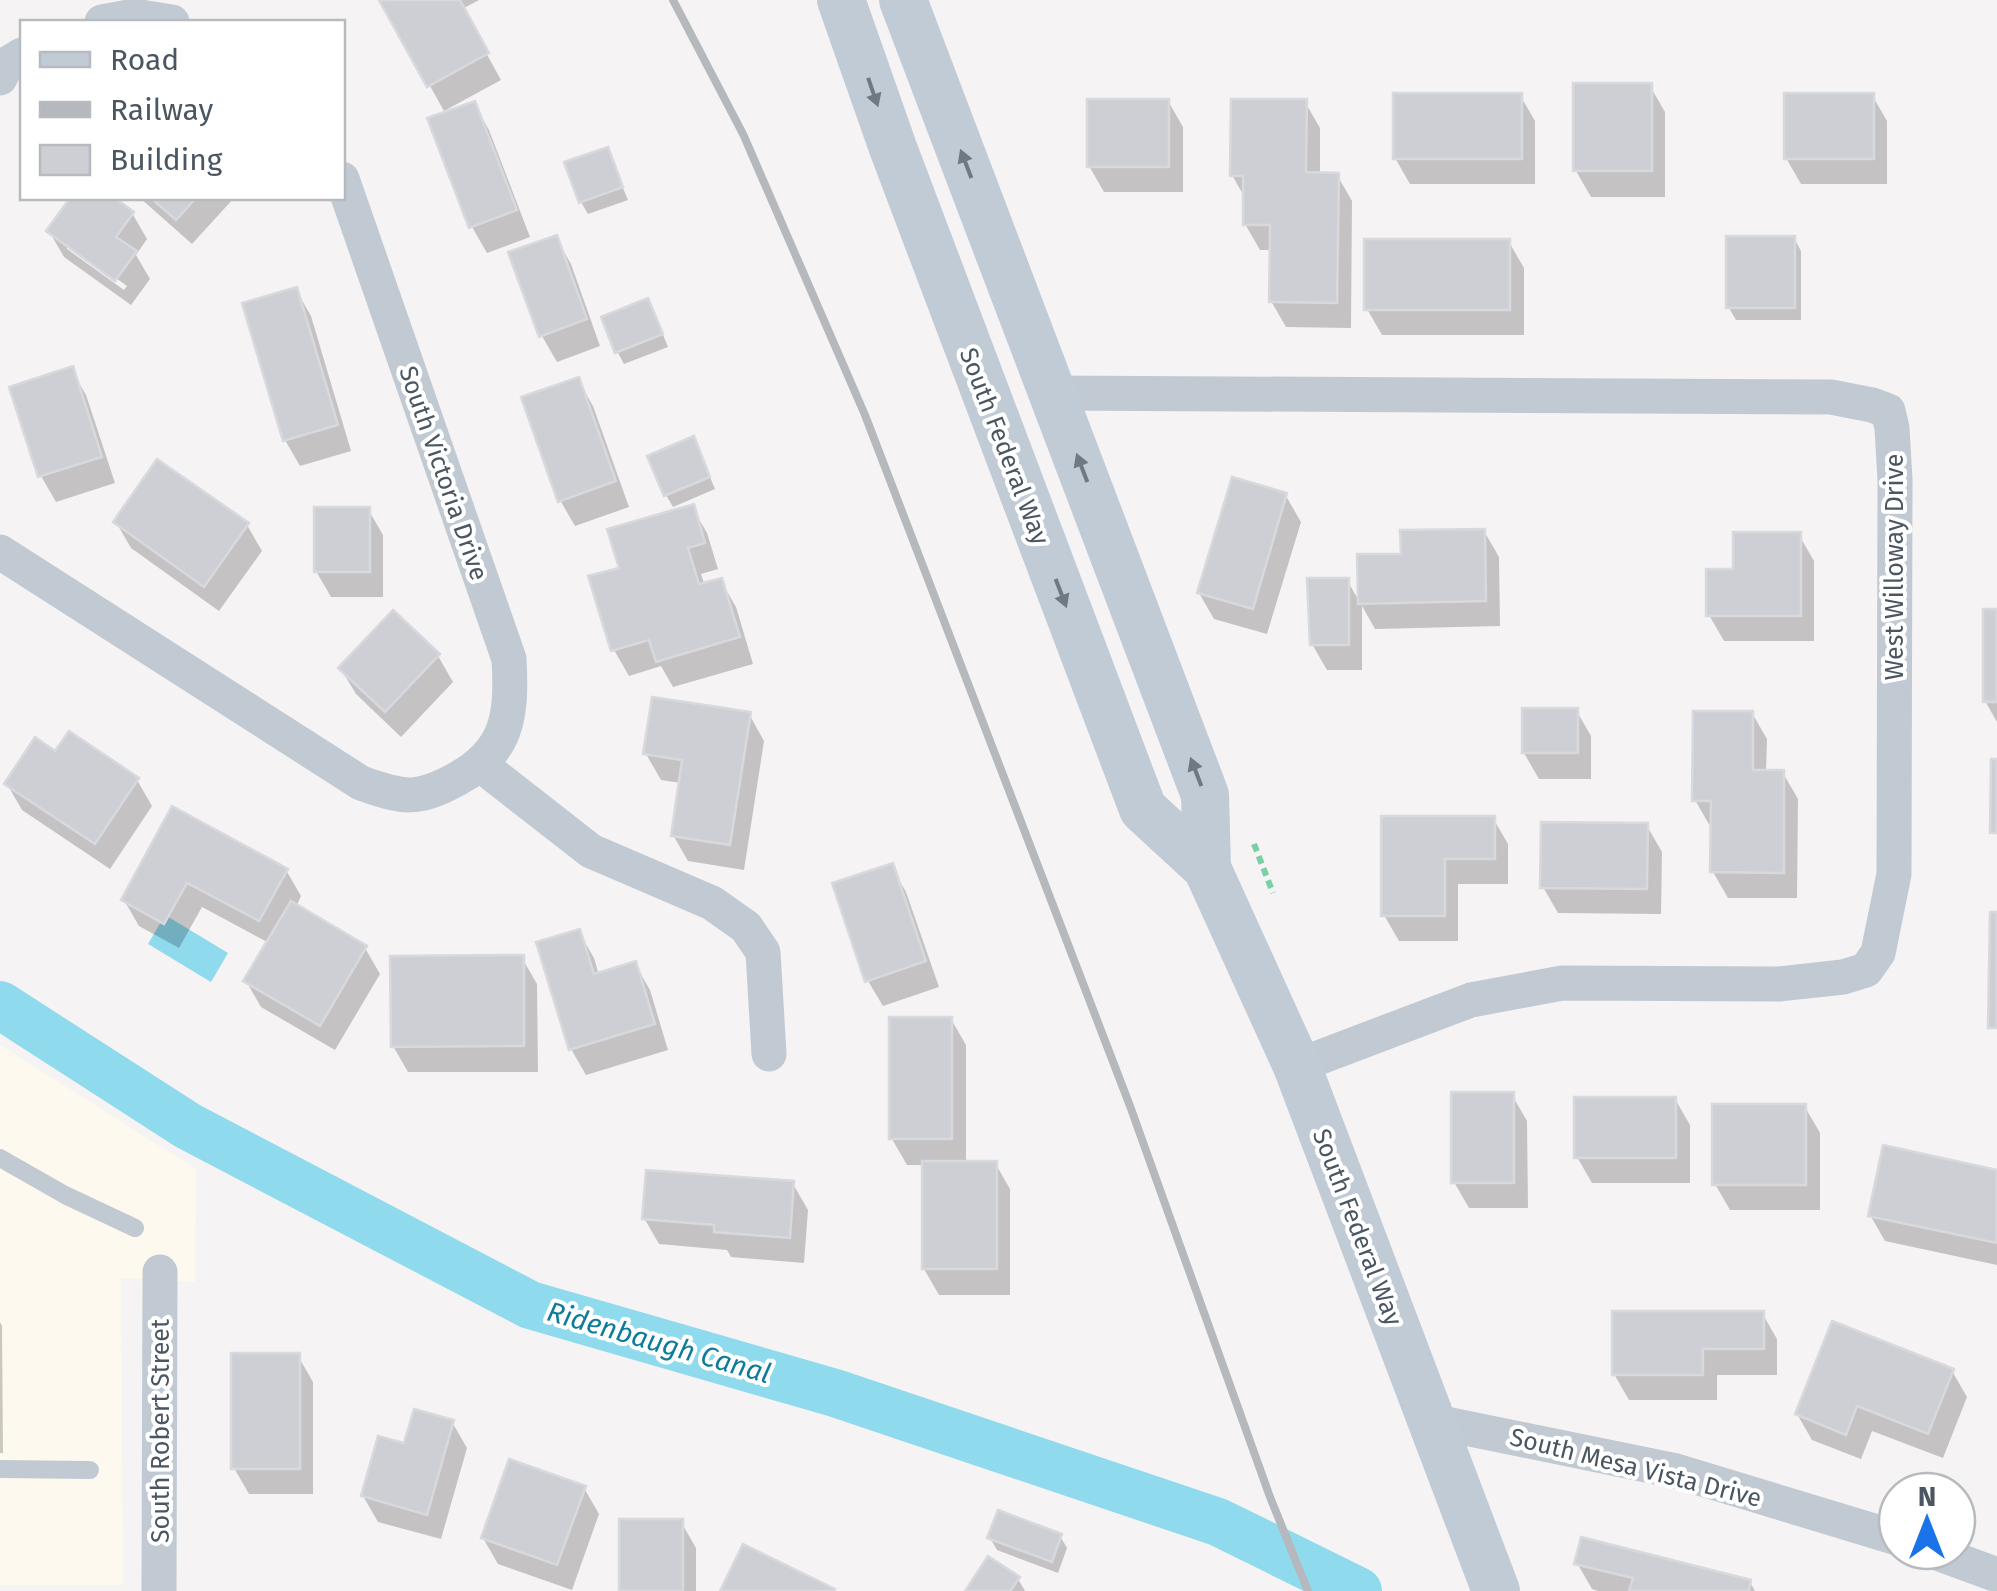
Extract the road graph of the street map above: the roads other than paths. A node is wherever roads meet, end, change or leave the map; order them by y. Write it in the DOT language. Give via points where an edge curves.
graph roads {
  1 [pos="842,0"];
  2 [pos="903,0"];
  3 [pos="123,13"];
  4 [pos="161,20"];
  5 [pos="20,56"];
  6 [pos="0,78"];
  7 [pos="345,188"];
  8 [pos="1053,393"];
  9 [pos="0,552"];
  10 [pos="482,766"];
  11 [pos="1207,868"];
  12 [pos="769,1054"];
  13 [pos="1297,1066"];
  14 [pos="0,1158"];
  15 [pos="135,1228"];
  16 [pos="160,1272"];
  17 [pos="1432,1421"];
  18 [pos="0,1469"];
  19 [pos="90,1470"];
  20 [pos="1877,1532"];
  21 [pos="159,1591"];
  22 [pos="1496,1591"];
  1 -- 11 [label="main road, South Federal Way, one-way" via="1143,809"];
  8 -- 2 [label="main road, South Federal Way, one-way"];
  3 -- 4 [label="street"];
  5 -- 6 [label="street"];
  7 -- 10 [label="street, South Victoria Drive" via="509,659 511,699 502,734"];
  11 -- 8 [label="main road, South Federal Way, one-way" via="1205,795"];
  8 -- 13 [label="street, West Willoway Drive" via="1831,397 1888,411 1895,480 1894,874 1878,953 1866,970 1778,984 1562,983 1472,1000"];
  9 -- 10 [label="street" via="361,783 394,795 430,794"];
  10 -- 12 [label="street" via="591,851 712,903 746,927 763,952"];
  11 -- 13 [label="main road, South Federal Way"];
  13 -- 17 [label="main road, South Federal Way"];
  14 -- 15 [label="lane"];
  16 -- 21 [label="street, South Robert Street"];
  17 -- 20 [label="street, South Mesa Vista Drive" via="1676,1471"];
  17 -- 22 [label="main road, South Federal Way"];
  18 -- 19 [label="lane"];
}
